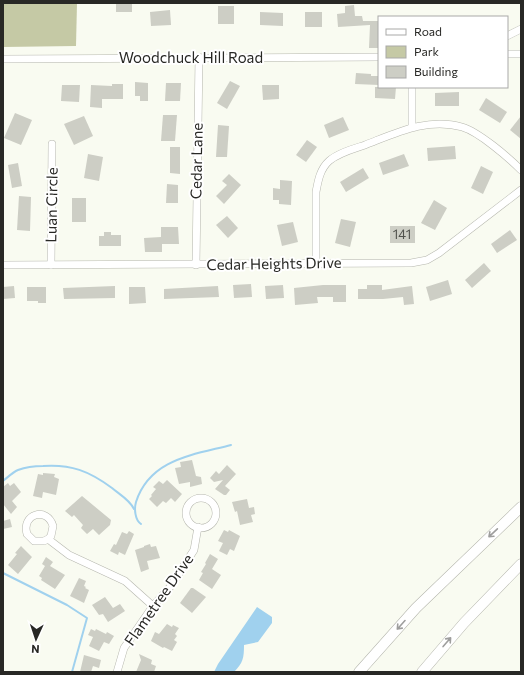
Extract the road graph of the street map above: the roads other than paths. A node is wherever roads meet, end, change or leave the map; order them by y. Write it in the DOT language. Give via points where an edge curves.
graph roads {
  1 [pos="521,29"];
  2 [pos="508,36"];
  3 [pos="508,54"];
  4 [pos="521,54"];
  5 [pos="378,57"];
  6 [pos="3,58"];
  7 [pos="199,58"];
  8 [pos="412,88"];
  9 [pos="412,127"];
  10 [pos="52,144"];
  11 [pos="521,170"];
  12 [pos="521,190"];
  13 [pos="316,264"];
  14 [pos="3,265"];
  15 [pos="196,265"];
  16 [pos="51,266"];
  17 [pos="521,507"];
  18 [pos="198,527"];
  19 [pos="48,539"];
  20 [pos="521,564"];
  21 [pos="153,606"];
  22 [pos="117,672"];
  23 [pos="360,672"];
  24 [pos="422,672"];
  1 -- 2 [label="street"];
  3 -- 4 [label="street"];
  5 -- 7 [label="street, Woodchuck Hill Road"];
  6 -- 7 [label="street, Woodchuck Hill Road"];
  7 -- 15 [label="street, Cedar Lane"];
  8 -- 9 [label="street"];
  9 -- 11 [label="street" via="441,124 462,127 472,131 501,152"];
  9 -- 13 [label="street" via="343,152 329,161 322,170 316,192"];
  10 -- 16 [label="street, Luan Circle"];
  12 -- 13 [label="street, Cedar Heights Drive" via="427,260 410,263"];
  13 -- 15 [label="street, Cedar Heights Drive"];
  14 -- 16 [label="street, Cedar Heights Drive"];
  15 -- 16 [label="street, Cedar Heights Drive"];
  17 -- 23 [label="highway, one-way" via="416,608"];
  18 -- 18 [label="street" via="193,526 188,520 186,510 193,500 204,499 213,505 215,515 210,524 203,528"];
  18 -- 21 [label="street, Flametree Drive" via="194,550 170,587"];
  19 -- 21 [label="street" via="69,555 125,581"];
  24 -- 20 [label="highway, one-way" via="469,617"];
  21 -- 22 [label="street, Flametree Drive" via="124,648"];
}
